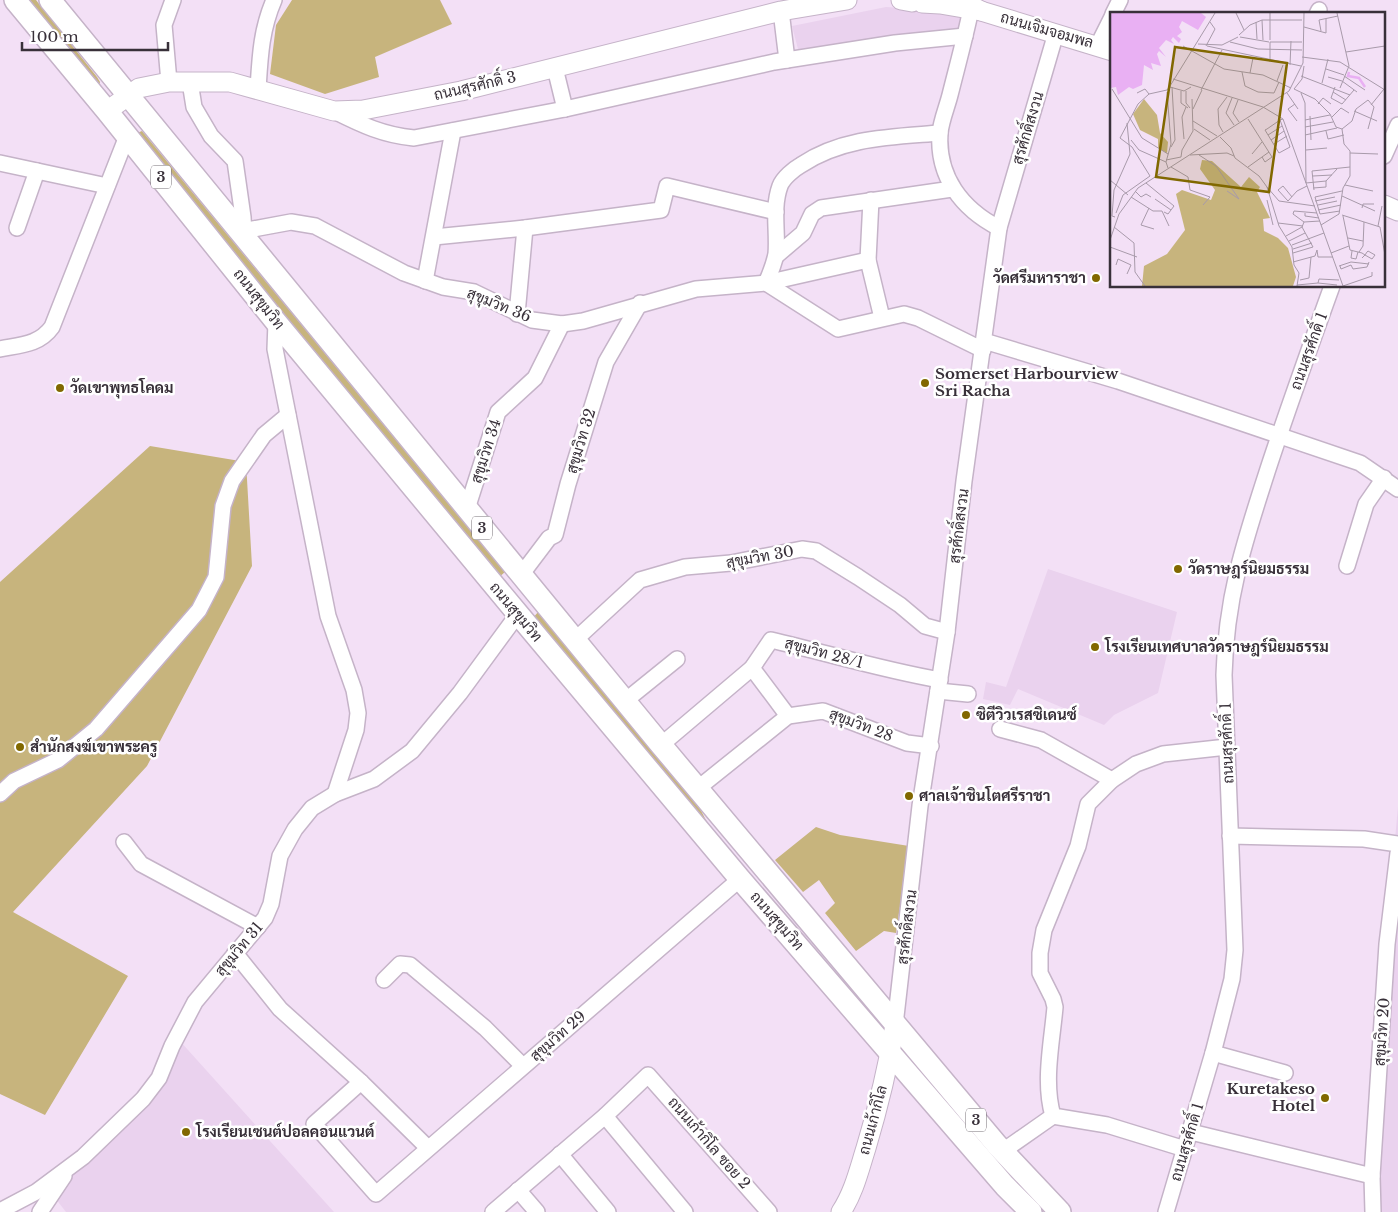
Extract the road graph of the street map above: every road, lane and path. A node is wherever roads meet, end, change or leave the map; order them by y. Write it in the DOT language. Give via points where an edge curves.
graph roads {
  1 [pos="15,0"];
  2 [pos="50,0"];
  3 [pos="173,0"];
  4 [pos="274,0"];
  5 [pos="846,0"];
  6 [pos="1120,0"];
  7 [pos="914,1"];
  8 [pos="971,7"];
  9 [pos="781,11"];
  10 [pos="1115,12"];
  11 [pos="1110,26"];
  12 [pos="1056,34"];
  13 [pos="965,36"];
  14 [pos="1105,48"];
  15 [pos="787,60"];
  16 [pos="555,68"];
  17 [pos="170,82"];
  18 [pos="190,82"];
  19 [pos="258,89"];
  20 [pos="128,94"];
  21 [pos="565,109"];
  22 [pos="107,111"];
  23 [pos="334,111"];
  24 [pos="1398,125"];
  25 [pos="453,131"];
  26 [pos="940,133"];
  27 [pos="127,136"];
  28 [pos="1386,152"];
  29 [pos="0,163"];
  30 [pos="37,171"];
  31 [pos="107,186"];
  32 [pos="952,189"];
  33 [pos="871,200"];
  34 [pos="1386,206"];
  35 [pos="1398,211"];
  36 [pos="776,212"];
  37 [pos="17,228"];
  38 [pos="525,228"];
  39 [pos="999,228"];
  40 [pos="244,234"];
  41 [pos="434,237"];
  42 [pos="776,256"];
  43 [pos="868,260"];
  44 [pos="425,281"];
  45 [pos="766,283"];
  46 [pos="1331,288"];
  47 [pos="640,303"];
  48 [pos="517,314"];
  49 [pos="882,318"];
  50 [pos="276,322"];
  51 [pos="562,324"];
  52 [pos="983,345"];
  53 [pos="0,349"];
  54 [pos="288,415"];
  55 [pos="1279,435"];
  56 [pos="1384,478"];
  57 [pos="1398,489"];
  58 [pos="467,509"];
  59 [pos="1347,566"];
  60 [pos="521,575"];
  61 [pos="518,614"];
  62 [pos="947,632"];
  63 [pos="574,640"];
  64 [pos="677,659"];
  65 [pos="752,668"];
  66 [pos="939,685"];
  67 [pos="968,694"];
  68 [pos="624,701"];
  69 [pos="788,716"];
  70 [pos="1000,729"];
  71 [pos="660,745"];
  72 [pos="931,746"];
  73 [pos="1227,747"];
  74 [pos="1112,780"];
  75 [pos="697,789"];
  76 [pos="0,794"];
  77 [pos="335,794"];
  78 [pos="1230,836"];
  79 [pos="124,842"];
  80 [pos="1398,844"];
  81 [pos="1398,853"];
  82 [pos="740,879"];
  83 [pos="258,927"];
  84 [pos="235,953"];
  85 [pos="384,980"];
  86 [pos="1390,1024"];
  87 [pos="895,1025"];
  88 [pos="890,1051"];
  89 [pos="1213,1053"];
  90 [pos="523,1066"];
  91 [pos="1285,1073"];
  92 [pos="361,1082"];
  93 [pos="604,1116"];
  94 [pos="1053,1116"];
  95 [pos="1191,1132"];
  96 [pos="428,1148"];
  97 [pos="1185,1149"];
  98 [pos="1003,1151"];
  99 [pos="560,1154"];
  100 [pos="70,1167"];
  101 [pos="1372,1176"];
  102 [pos="518,1190"];
  103 [pos="1165,1210"];
  104 [pos="0,1211"];
  105 [pos="40,1212"];
  106 [pos="493,1212"];
  107 [pos="537,1212"];
  108 [pos="608,1212"];
  109 [pos="685,1212"];
  110 [pos="769,1212"];
  111 [pos="842,1212"];
  112 [pos="1031,1212"];
  113 [pos="1060,1212"];
  114 [pos="1373,1212"];
  1 -- 22 [label="highway, ถนนสุขุมวิท / 3"];
  2 -- 20 [label="highway, ถนนสุขุมวิท / 3"];
  3 -- 17 [label="street" via="164,25"];
  4 -- 19 [label="street" via="265,20 260,44"];
  5 -- 9 [label="main road, ถนนสุรศักดิ์ 3"];
  6 -- 10 [label="street"];
  7 -- 8 [label="main road, ถนนเจิมจอมพล"];
  8 -- 12 [label="main road, ถนนเจิมจอมพล"];
  8 -- 13 [label="street"];
  9 -- 15 [label="street"];
  9 -- 16 [label="main road, ถนนสุรศักดิ์ 3"];
  11 -- 14 [label="street"];
  12 -- 14 [label="main road, ถนนเจิมจอมพล"];
  12 -- 39 [label="street, สุรศักดิ์สงวน"];
  13 -- 15 [label="street" via="895,42"];
  13 -- 26 [label="street"];
  15 -- 21 [label="street"];
  16 -- 21 [label="street"];
  16 -- 23 [label="main road, ถนนสุรศักดิ์ 3" via="452,93 363,110"];
  17 -- 18 [label="main road, ถนนสุรศักดิ์ 3"];
  17 -- 20 [label="main road, ถนนสุรศักดิ์ 3" via="139,88"];
  18 -- 19 [label="main road, ถนนสุรศักดิ์ 3" via="230,82"];
  18 -- 40 [label="street" via="194,107 211,136 234,161"];
  19 -- 23 [label="main road, ถนนสุรศักดิ์ 3"];
  20 -- 22 [label="main road, ถนนสุรศักดิ์ 3"];
  20 -- 40 [label="highway, ถนนสุขุมวิท / 3"];
  21 -- 25 [label="street"];
  22 -- 27 [label="highway, ถนนสุขุมวิท / 3"];
  23 -- 25 [label="street" via="389,135 414,138"];
  24 -- 28 [label="street"];
  25 -- 41 [label="street"];
  26 -- 32 [label="street" via="943,162"];
  26 -- 36 [label="street" via="842,144 816,155 794,169 780,184"];
  27 -- 31 [label="street"];
  27 -- 50 [label="highway, ถนนสุขุมวิท / 3"];
  29 -- 30 [label="street"];
  30 -- 31 [label="street"];
  30 -- 37 [label="street"];
  31 -- 53 [label="street" via="52,327 36,342"];
  32 -- 33 [label="street"];
  32 -- 39 [label="street" via="977,217"];
  33 -- 42 [label="street" via="821,208 812,214 803,233"];
  33 -- 43 [label="street"];
  34 -- 35 [label="main road"];
  36 -- 38 [label="street" via="667,186 661,210"];
  36 -- 42 [label="street"];
  38 -- 41 [label="street"];
  38 -- 48 [label="street"];
  39 -- 52 [label="street, สุรศักดิ์สงวน"];
  40 -- 44 [label="street, สุขุมวิท 36" via="291,222 316,226"];
  40 -- 58 [label="highway, ถนนสุขุมวิท / 3"];
  41 -- 44 [label="street"];
  42 -- 45 [label="street"];
  43 -- 45 [label="street, สุขุมวิท 36"];
  43 -- 49 [label="street"];
  44 -- 48 [label="street, สุขุมวิท 36" via="474,292"];
  45 -- 47 [label="street, สุขุมวิท 36" via="696,289"];
  45 -- 49 [label="street" via="838,329"];
  46 -- 55 [label="street, ถนนสุรศักดิ์ 1"];
  47 -- 51 [label="street, สุขุมวิท 36" via="583,321"];
  47 -- 60 [label="street, สุขุมวิท 32" via="606,362 555,535 549,538"];
  48 -- 51 [label="street, สุขุมวิท 36" via="532,320"];
  49 -- 52 [label="street" via="904,314"];
  50 -- 54 [label="street" via="275,349"];
  50 -- 61 [label="highway, ถนนสุขุมวิท / 3"];
  51 -- 58 [label="street, สุขุมวิท 34" via="535,378 498,412"];
  52 -- 55 [label="street" via="1118,381"];
  52 -- 62 [label="street, สุรศักดิ์สงวน"];
  54 -- 76 [label="street" via="264,435 232,481 223,506 216,577 200,610 96,729 58,760 14,781"];
  54 -- 77 [label="street" via="328,616 354,690 358,713 356,730"];
  55 -- 56 [label="street" via="1360,463"];
  55 -- 73 [label="street, ถนนสุรศักดิ์ 1" via="1241,550 1232,590 1225,637"];
  56 -- 57 [label="street"];
  56 -- 59 [label="street" via="1366,504"];
  58 -- 60 [label="highway, ถนนสุขุมวิท / 3"];
  60 -- 63 [label="highway, ถนนสุขุมวิท / 3"];
  61 -- 77 [label="street, สุขุมวิท 31" via="412,751 374,779"];
  61 -- 82 [label="highway, ถนนสุขุมวิท / 3"];
  62 -- 63 [label="street, สุขุมวิท 30" via="925,626 858,576 816,551 802,549 731,563 685,567 640,580"];
  62 -- 66 [label="street, สุรศักดิ์สงวน"];
  63 -- 68 [label="highway, ถนนสุขุมวิท / 3"];
  64 -- 68 [label="street"];
  65 -- 66 [label="street, สุขุมวิท 28/1" via="771,640 845,656"];
  65 -- 69 [label="street"];
  65 -- 71 [label="street, สุขุมวิท 28/1"];
  66 -- 67 [label="street"];
  66 -- 72 [label="street, สุรศักดิ์สงวน"];
  68 -- 71 [label="highway, ถนนสุขุมวิท / 3"];
  69 -- 72 [label="street, สุขุมวิท 28" via="823,711 907,743"];
  69 -- 75 [label="street"];
  70 -- 74 [label="street" via="1041,740"];
  71 -- 75 [label="highway, ถนนสุขุมวิท / 3"];
  72 -- 87 [label="street, สุรศักดิ์สงวน" via="920,806"];
  73 -- 74 [label="street" via="1163,754 1136,764"];
  73 -- 78 [label="street, ถนนสุรศักดิ์ 1"];
  74 -- 94 [label="street" via="1088,804 1078,846 1044,930 1040,973 1055,1007 1050,1064"];
  75 -- 87 [label="highway, ถนนสุขุมวิท / 3"];
  77 -- 83 [label="street, สุขุมวิท 31" via="312,808 295,829 280,856 271,904 266,918"];
  78 -- 80 [label="street" via="1364,839"];
  78 -- 89 [label="street, ถนนสุรศักดิ์ 1" via="1235,950 1232,979"];
  79 -- 83 [label="street" via="141,864"];
  81 -- 86 [label="street, สุขุมวิท 20" via="1387,944"];
  82 -- 88 [label="highway, ถนนสุขุมวิท / 3"];
  82 -- 90 [label="street, สุขุมวิท 29"];
  83 -- 84 [label="street, สุขุมวิท 31"];
  84 -- 92 [label="street" via="280,1009"];
  84 -- 100 [label="street, สุขุมวิท 31" via="195,1002 159,1078 142,1099"];
  85 -- 90 [label="street" via="400,964 410,965 478,1022"];
  86 -- 101 [label="street, สุขุมวิท 20"];
  87 -- 88 [label="main road, ถนนเก้ากิโล"];
  87 -- 98 [label="highway, ถนนสุขุมวิท / 3"];
  88 -- 111 [label="main road, ถนนเก้ากิโล" via="857,1179"];
  88 -- 112 [label="highway, ถนนสุขุมวิท / 3"];
  89 -- 91 [label="street"];
  89 -- 95 [label="street, ถนนสุรศักดิ์ 1"];
  90 -- 96 [label="street, สุขุมวิท 29"];
  92 -- 96 [label="street"];
  92 -- 96 [label="street, สุขุมวิท 29" via="314,1124 376,1194"];
  93 -- 99 [label="street"];
  93 -- 109 [label="street"];
  93 -- 110 [label="street, ถนนเก้ากิโล ซอย 2" via="648,1075"];
  94 -- 97 [label="street" via="1107,1125"];
  94 -- 98 [label="street"];
  95 -- 97 [label="street, ถนนสุรศักดิ์ 1"];
  95 -- 101 [label="street"];
  97 -- 103 [label="street, ถนนสุรศักดิ์ 1"];
  98 -- 113 [label="highway, ถนนสุขุมวิท / 3"];
  99 -- 102 [label="street"];
  99 -- 108 [label="street"];
  100 -- 104 [label="street, สุขุมวิท 31" via="36,1192"];
  100 -- 105 [label="street"];
  101 -- 114 [label="street, สุขุมวิท 20"];
  102 -- 106 [label="street"];
  102 -- 107 [label="street"];
}
